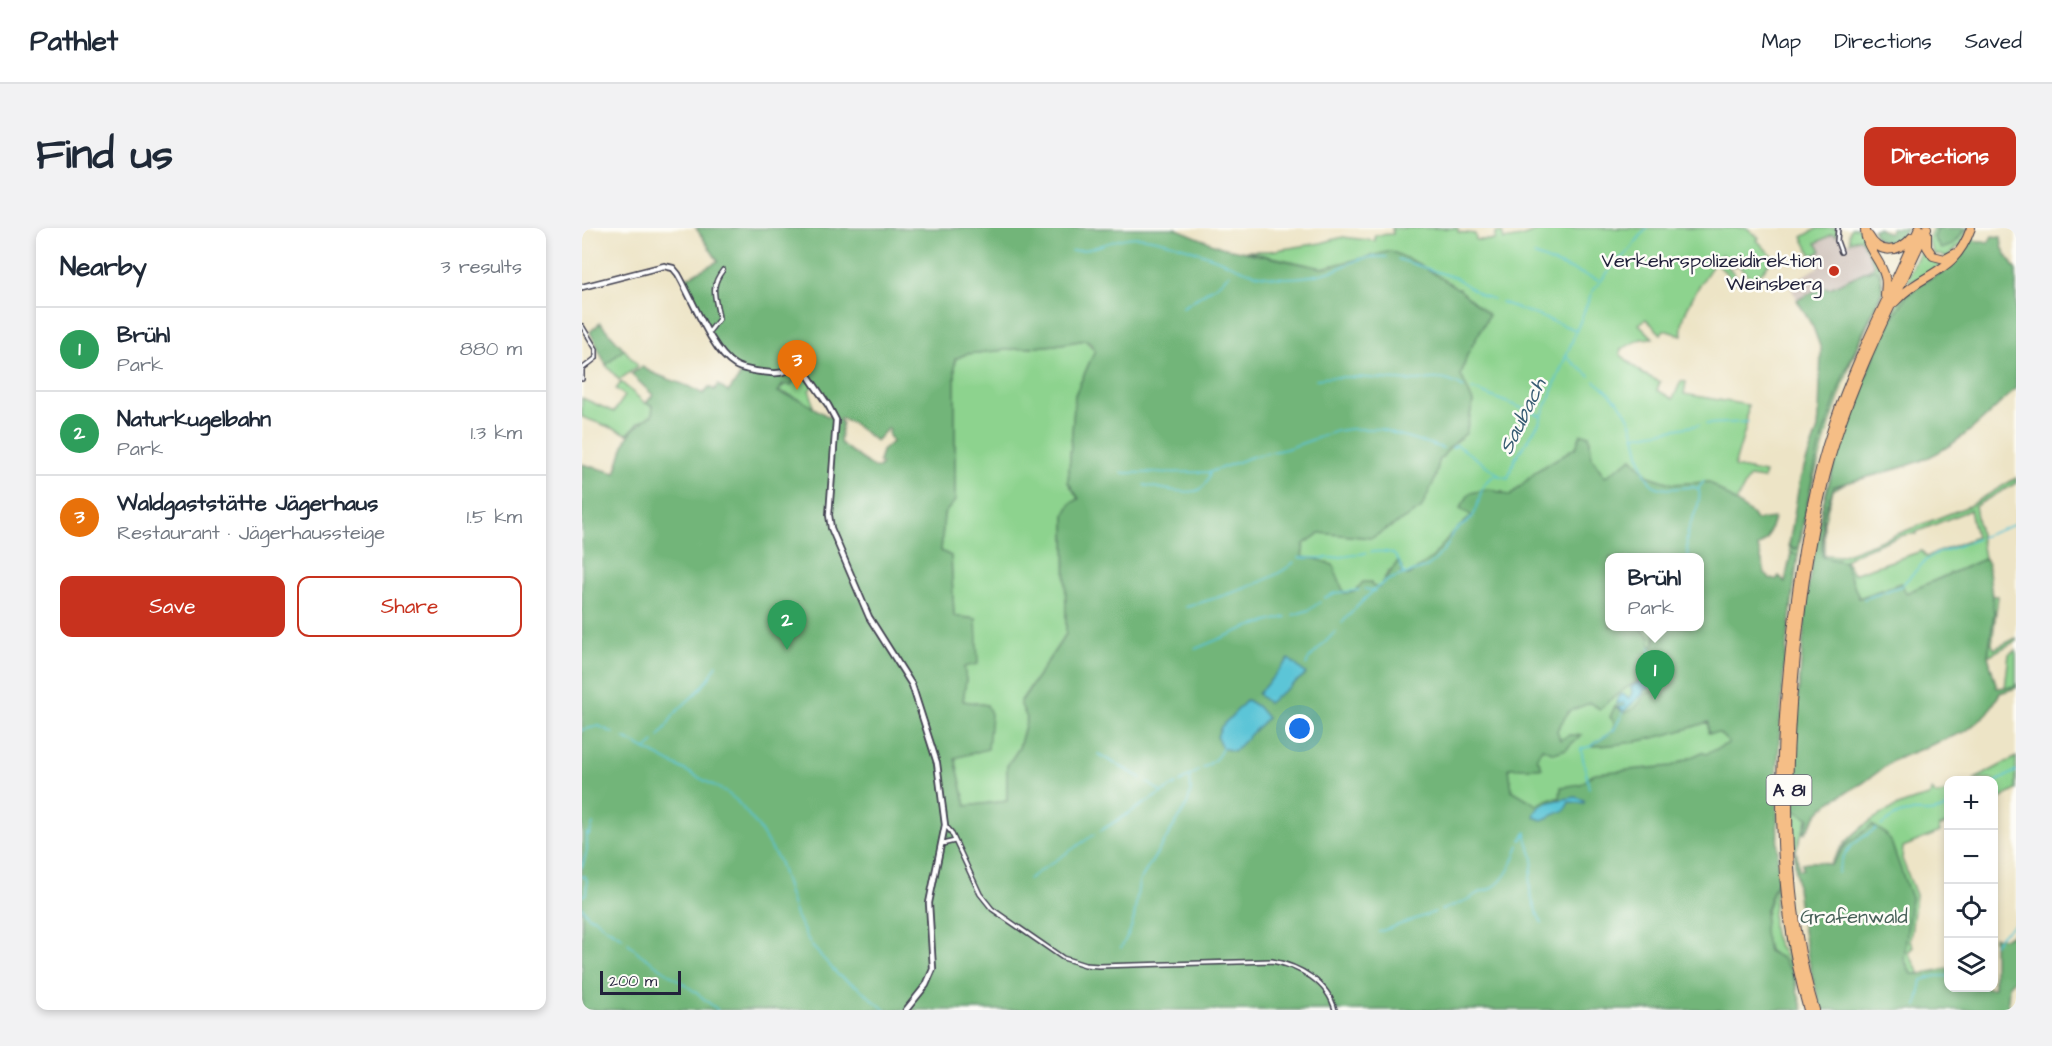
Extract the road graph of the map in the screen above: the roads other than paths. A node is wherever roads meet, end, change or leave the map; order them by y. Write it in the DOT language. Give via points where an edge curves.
graph roads {
  1 [pos="1838,228"];
  2 [pos="1866,228"];
  3 [pos="1923,228"];
  4 [pos="1970,228"];
  5 [pos="1841,252"];
  6 [pos="723,270"];
  7 [pos="582,287"];
  8 [pos="1886,307"];
  9 [pos="582,326"];
  10 [pos="709,332"];
  11 [pos="582,369"];
  12 [pos="582,379"];
  13 [pos="945,825"];
  14 [pos="954,841"];
  15 [pos="942,844"];
  16 [pos="1783,868"];
  17 [pos="1779,884"];
  18 [pos="1792,967"];
  19 [pos="1800,982"];
  20 [pos="906,1010"];
  21 [pos="1335,1010"];
  22 [pos="1808,1010"];
  23 [pos="1815,1010"];
  1 -- 5 [label="street"];
  2 -- 3 [label="highway" via="1873,243 1890,250 1906,244"];
  2 -- 8 [label="highway" via="1869,247 1886,279"];
  3 -- 4 [label="highway" via="1927,247 1941,259 1956,253"];
  3 -- 8 [label="highway, A 81"];
  4 -- 8 [label="highway" via="1954,260"];
  6 -- 10 [label="street" via="714,289 719,320"];
  7 -- 10 [label="street" via="663,266 673,268"];
  8 -- 16 [label="highway, A 81" via="1859,358 1833,426 1804,540 1784,713"];
  8 -- 23 [label="highway, A 81" via="1829,462 1810,549 1797,642 1790,746 1790,862 1799,944"];
  9 -- 11 [label="street" via="596,349 596,358"];
  10 -- 13 [label="street" via="724,356 742,368 775,374 795,368 804,371 835,418 830,523 868,618 912,685 937,763"];
  11 -- 12 [label="street"];
  13 -- 14 [label="street"];
  13 -- 15 [label="street"];
  14 -- 15 [label="street"];
  14 -- 21 [label="street" via="980,894 992,909 1062,958 1099,966 1272,961 1318,981"];
  15 -- 20 [label="street" via="929,903 933,969"];
  16 -- 17 [label="highway"];
  16 -- 19 [label="highway, A 81"];
  18 -- 19 [label="highway"];
  19 -- 22 [label="highway, A 81"];
}
